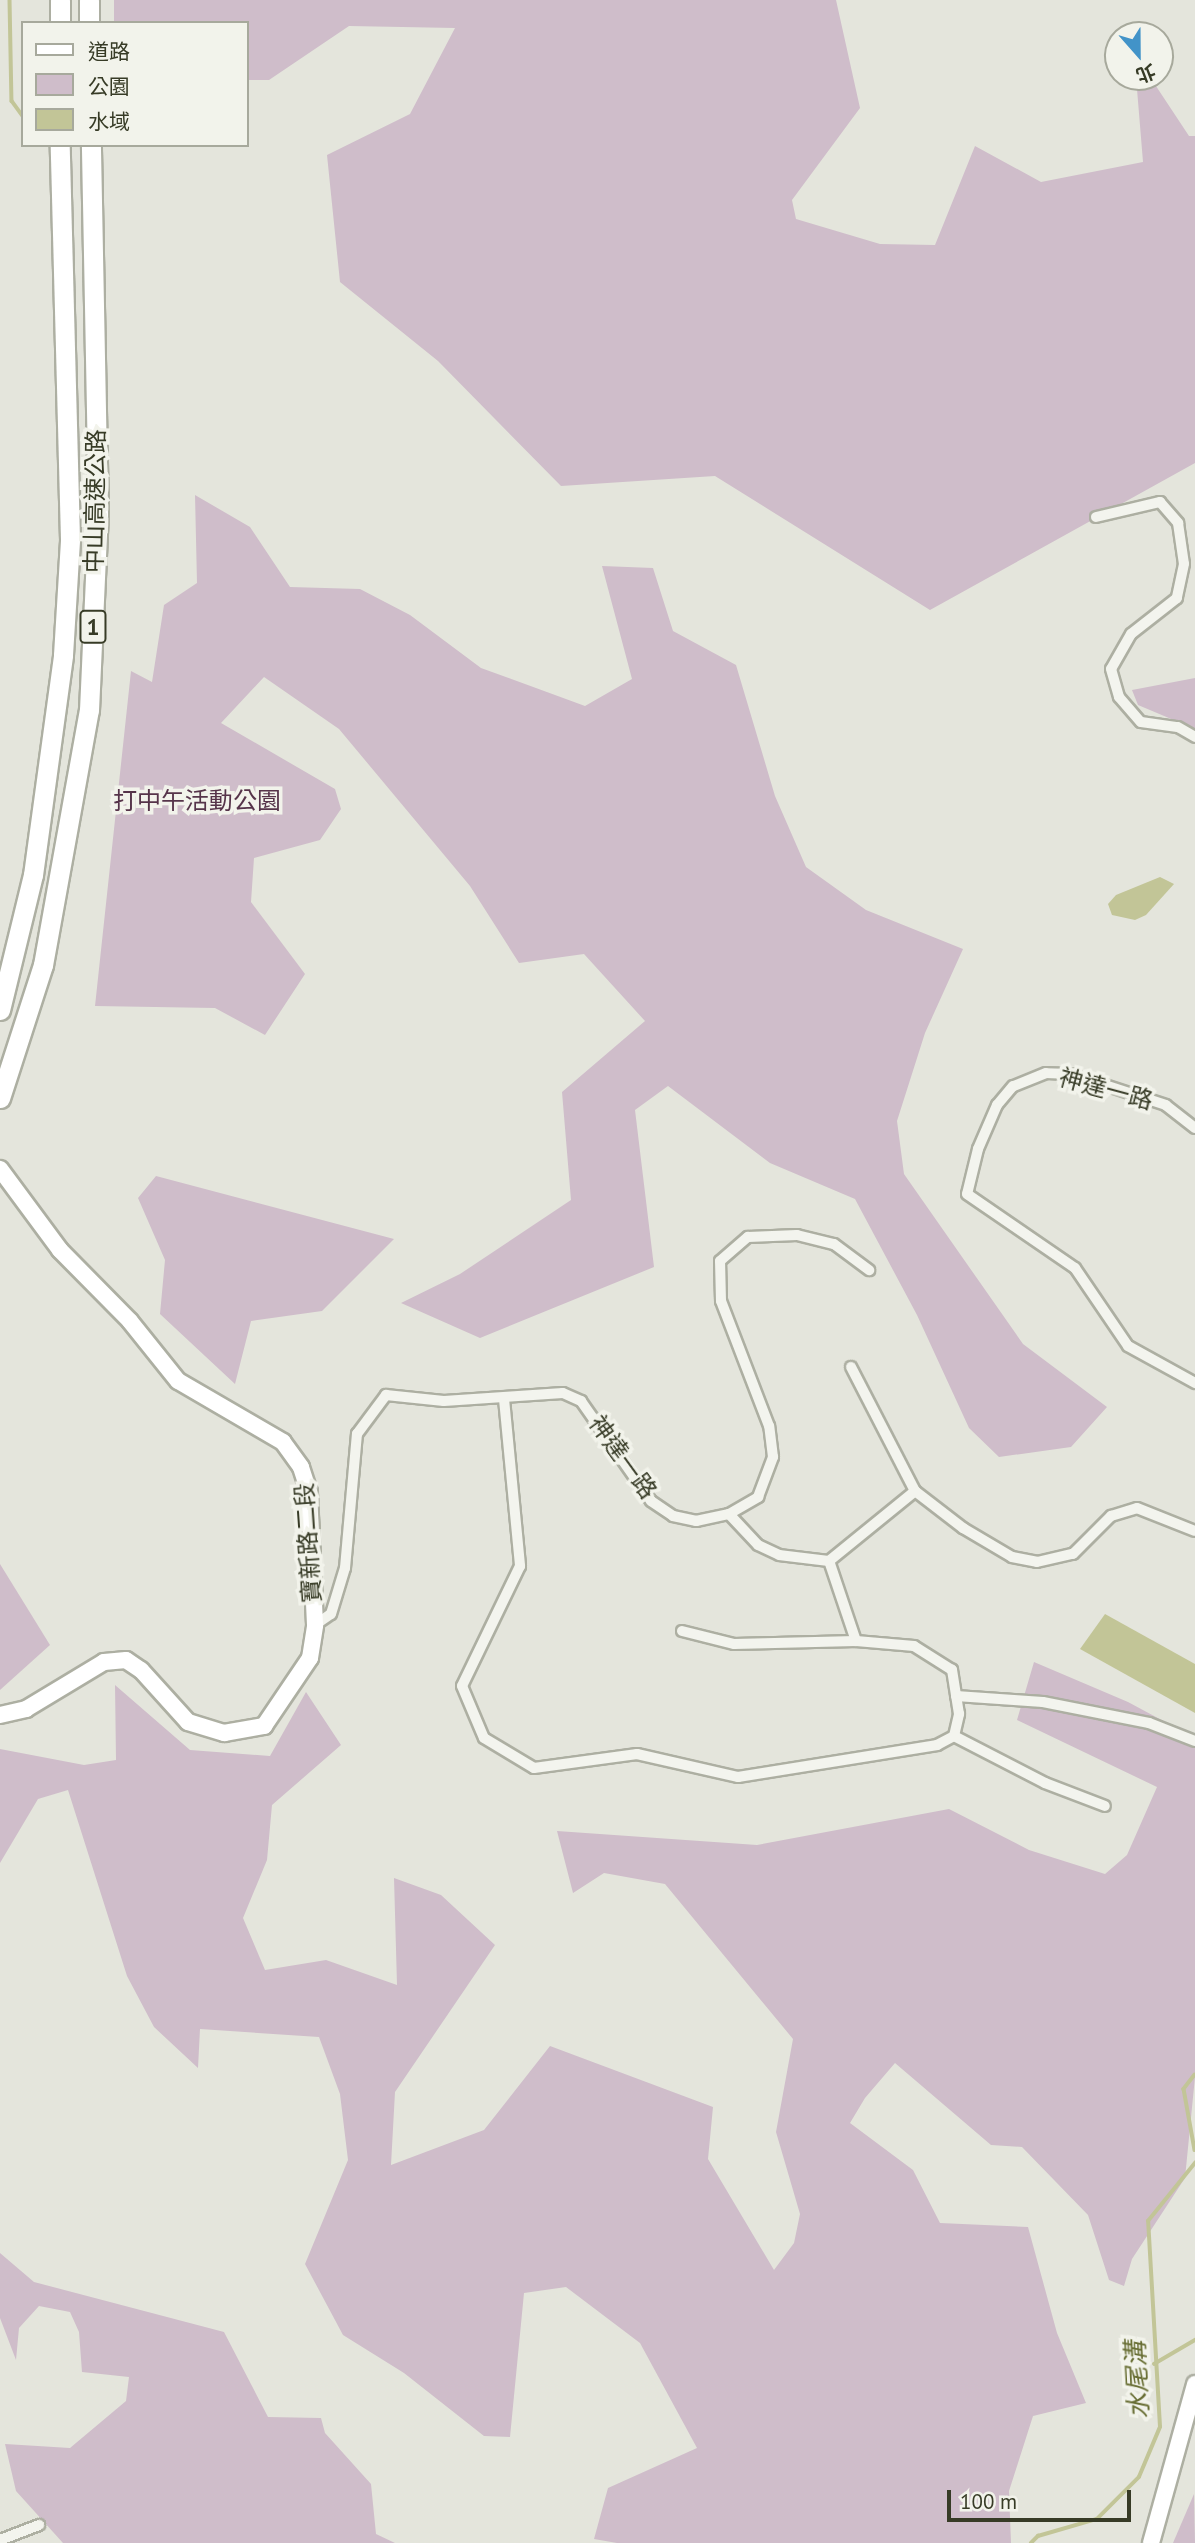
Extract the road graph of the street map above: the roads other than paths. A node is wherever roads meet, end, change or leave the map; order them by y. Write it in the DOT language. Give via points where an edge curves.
graph roads {
  1 [pos="60,0"];
  2 [pos="89,0"];
  3 [pos="60,21"];
  4 [pos="89,21"];
  5 [pos="60,147"];
  6 [pos="91,147"];
  7 [pos="1096,517"];
  8 [pos="1195,737"];
  9 [pos="0,1010"];
  10 [pos="0,1098"];
  11 [pos="1195,1128"];
  12 [pos="0,1169"];
  13 [pos="869,1270"];
  14 [pos="851,1367"];
  15 [pos="1195,1383"];
  16 [pos="504,1399"];
  17 [pos="915,1491"];
  18 [pos="729,1514"];
  19 [pos="1195,1531"];
  20 [pos="829,1561"];
  21 [pos="315,1625"];
  22 [pos="682,1631"];
  23 [pos="856,1641"];
  24 [pos="956,1696"];
  25 [pos="0,1715"];
  26 [pos="954,1736"];
  27 [pos="1195,1741"];
  28 [pos="1105,1806"];
  29 [pos="1195,2384"];
  30 [pos="39,2525"];
  31 [pos="0,2540"];
  32 [pos="1151,2543"];
  1 -- 3 [label="highway"];
  2 -- 4 [label="highway"];
  5 -- 9 [label="highway, 中山高速公路 / 1" via="70,526 63,655 33,875"];
  6 -- 10 [label="highway, 中山高速公路 / 1" via="98,514 89,710 43,965"];
  7 -- 8 [label="street" via="1160,502 1178,523 1184,564 1177,598 1131,634 1111,669 1119,697 1141,722 1178,727"];
  11 -- 15 [label="street, 神達一路" via="1166,1105 1071,1074 1046,1073 1013,1086 997,1105 978,1149 967,1194 1076,1268 1128,1346"];
  12 -- 21 [label="street, 寶新路二段" via="60,1250 130,1321 178,1381 284,1442 302,1467 309,1492"];
  13 -- 18 [label="street" via="834,1244 797,1235 748,1237 720,1261 721,1301 769,1426 773,1457 758,1497"];
  14 -- 17 [label="street"];
  16 -- 18 [label="street, 神達一路" via="563,1393 581,1401 651,1501 673,1516 696,1521"];
  16 -- 21 [label="street, 神達一路" via="444,1401 386,1395 357,1434 345,1568 331,1614"];
  16 -- 26 [label="street" via="520,1566 462,1686 484,1738 534,1768 637,1754 738,1777 937,1745"];
  17 -- 19 [label="street" via="962,1528 1012,1558 1037,1562 1073,1554 1111,1516 1137,1508"];
  17 -- 20 [label="street"];
  18 -- 20 [label="street" via="758,1545 779,1555"];
  20 -- 23 [label="street"];
  21 -- 25 [label="street, 寶新路二段" via="310,1658 264,1726 225,1733 188,1722 141,1670 126,1660 103,1662 26,1709"];
  22 -- 23 [label="street" via="734,1644"];
  23 -- 24 [label="street" via="914,1646 953,1670"];
  24 -- 26 [label="street" via="959,1714"];
  24 -- 27 [label="street" via="1056,1705 1149,1723"];
  26 -- 28 [label="street" via="1045,1783"];
  29 -- 32 [label="street"];
  30 -- 31 [label="street"];
}
